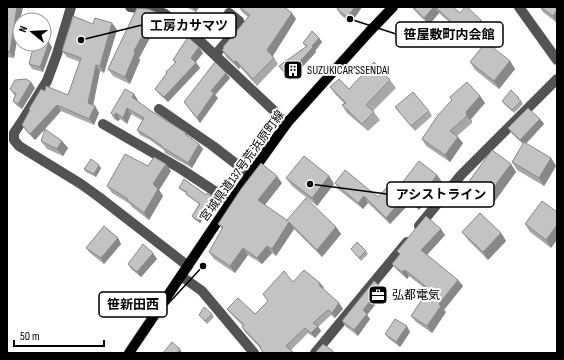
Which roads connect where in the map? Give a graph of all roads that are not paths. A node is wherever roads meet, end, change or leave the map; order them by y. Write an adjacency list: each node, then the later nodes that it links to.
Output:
1 (71, 7): 14 (street)
2 (130, 7): 6 (street)
3 (393, 7): 10 (main road, 宮城県道137号荒浜原町線)
4 (519, 7): 7 (street)
5 (229, 13): 6 (street)
6 (215, 55): 10 (street)
7 (557, 60)
8 (557, 79): 18 (street)
9 (159, 109): 12 (street)
10 (287, 123): 14 (main road, 宮城県道137号荒浜原町線)
11 (103, 124): 13 (street)
12 (244, 170)
13 (225, 198)
14 (188, 266): 15 (main road, 宮城県道137号荒浜原町線)
15 (181, 276): 16 (main road, 宮城県道137号荒浜原町線); 17 (street)
16 (129, 353)
17 (254, 353)
18 (315, 353)

